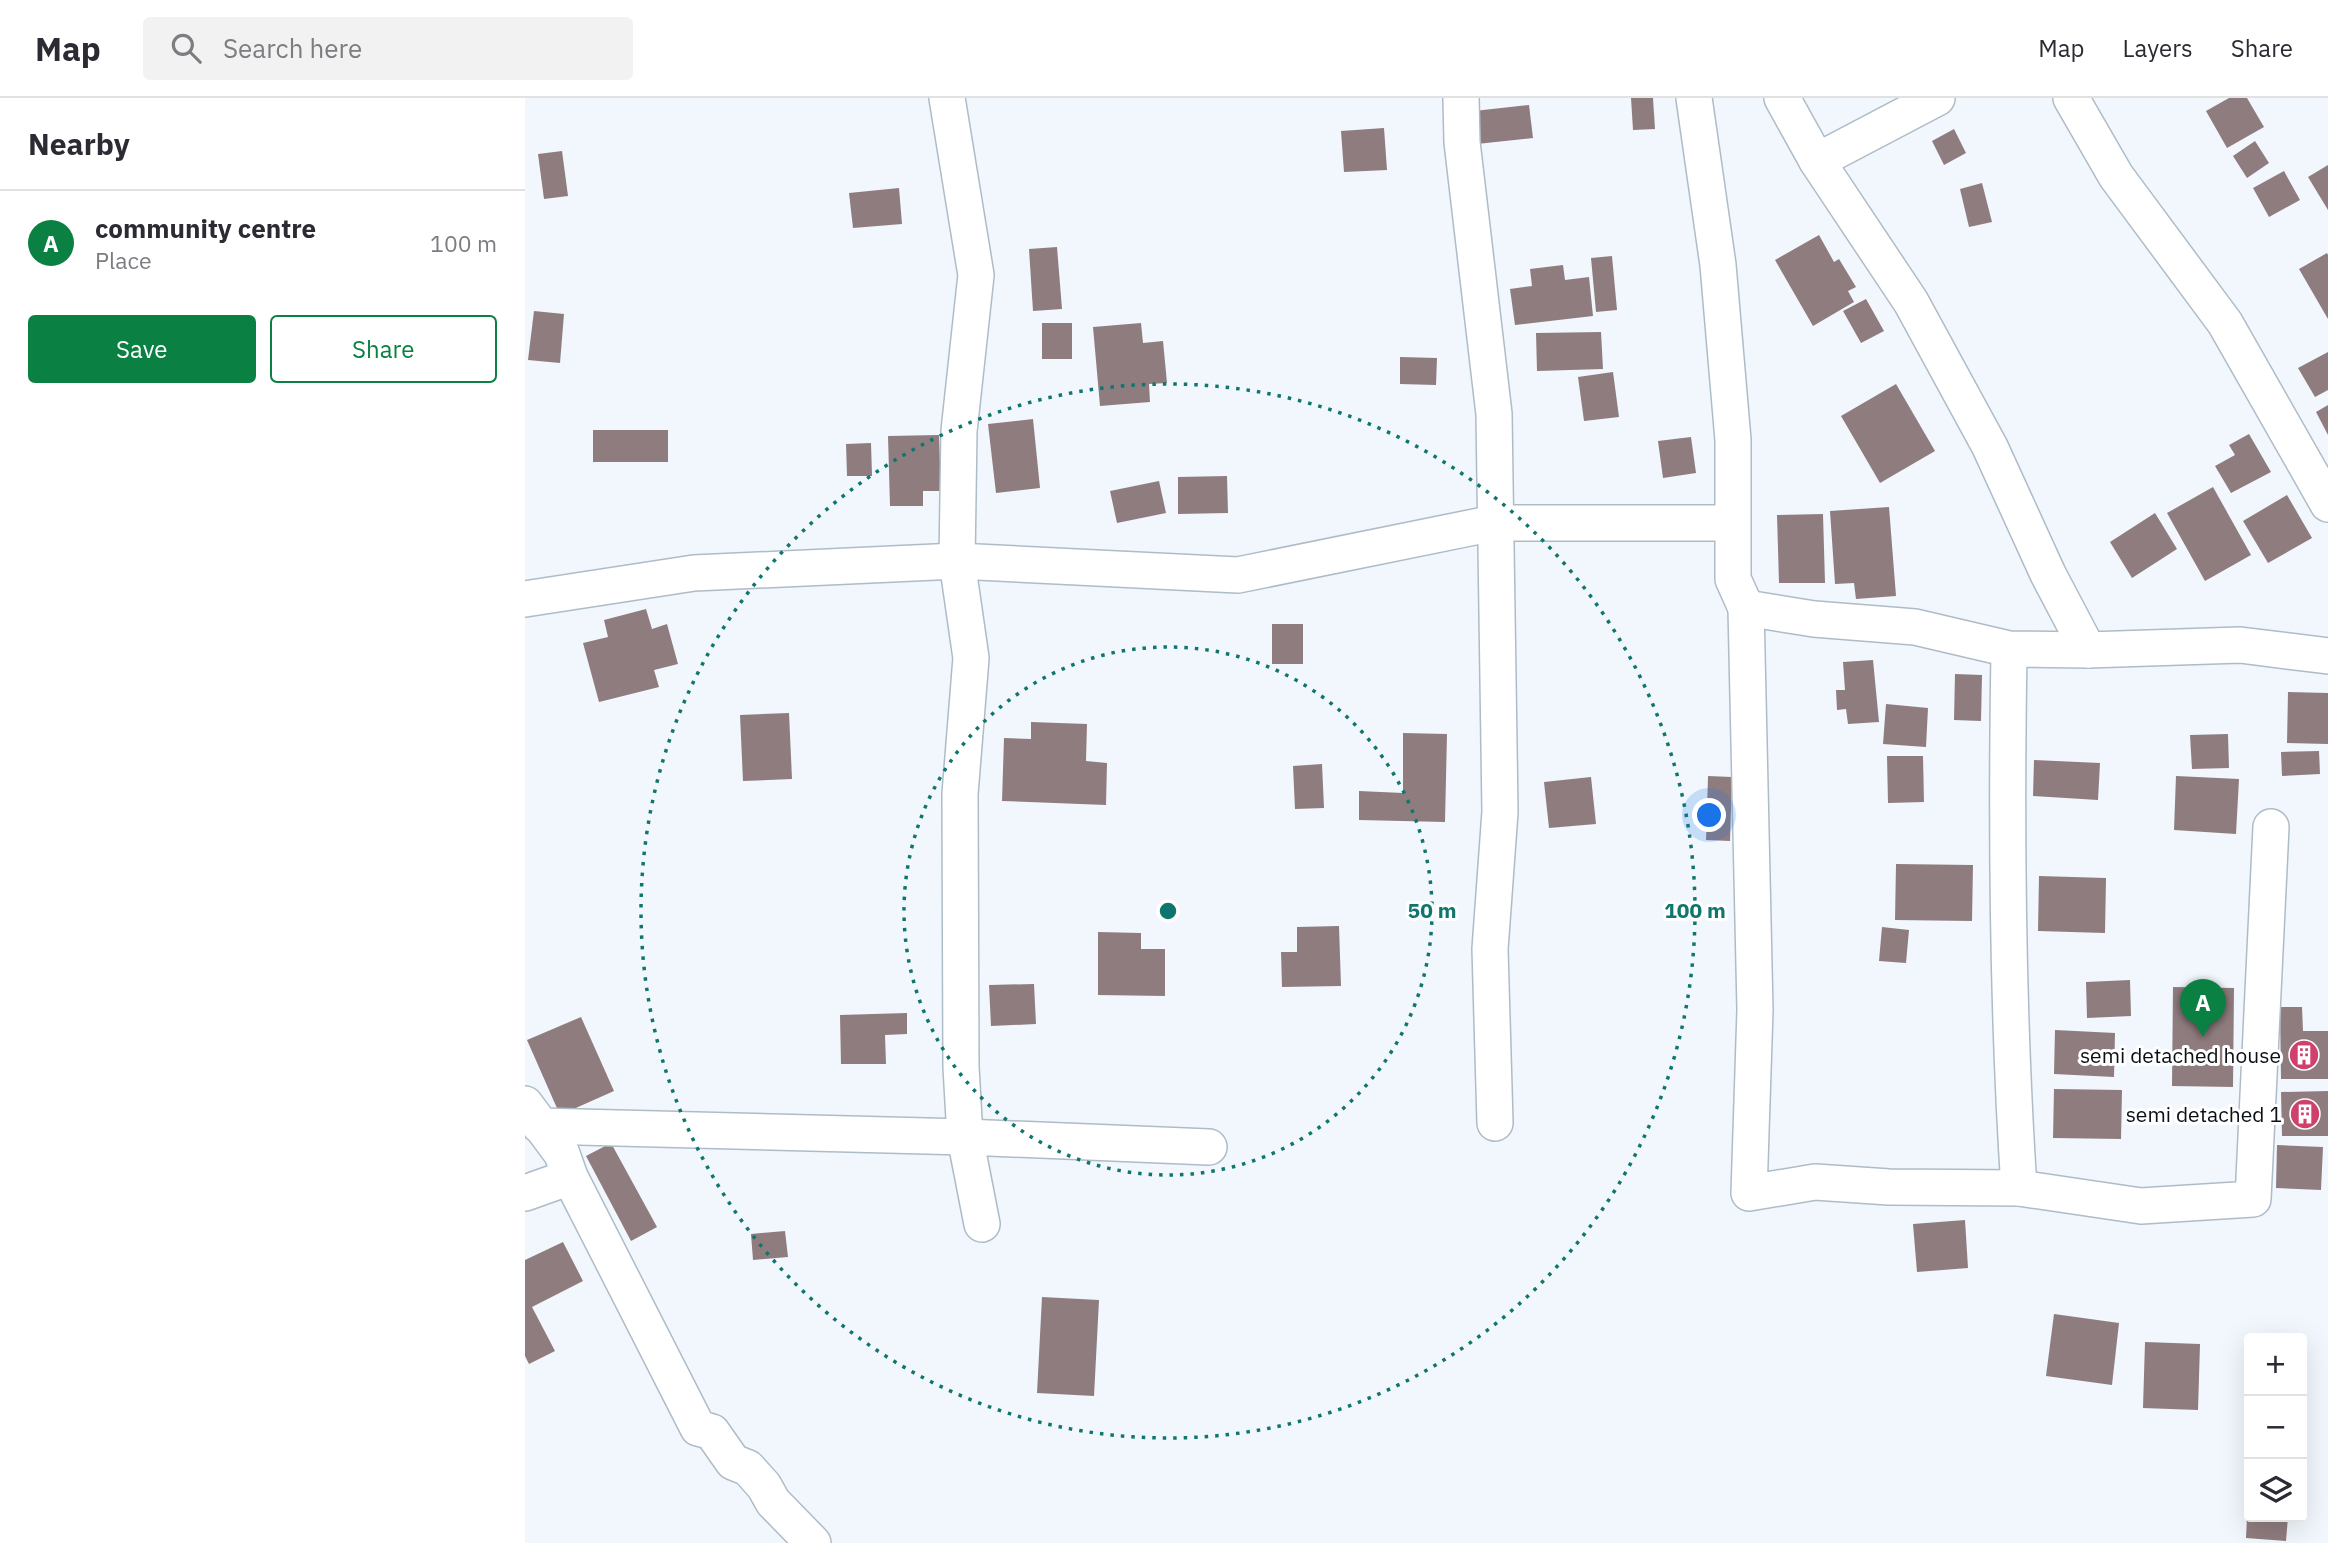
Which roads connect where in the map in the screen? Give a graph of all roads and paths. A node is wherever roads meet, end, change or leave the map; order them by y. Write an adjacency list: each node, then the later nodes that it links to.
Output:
1 (947, 98): 11 (street)
2 (1461, 98): 9 (street)
3 (1694, 98): 10 (street)
4 (1782, 98): 7 (street)
5 (1937, 98): 7 (street)
6 (2071, 98): 8 (street)
7 (1817, 161): 15 (street)
8 (2328, 504)
9 (1494, 523): 10 (street); 11 (street); 19 (street)
10 (1731, 523): 13 (street)
11 (957, 561): 12 (street); 20 (street)
12 (525, 599)
13 (1747, 608): 14 (street); 23 (street)
14 (2010, 649): 15 (street); 23 (street)
15 (2088, 650): 16 (street)
16 (2328, 656)
17 (2271, 827): 23 (street)
18 (533, 1115): 20 (street); 22 (street)
19 (1495, 1122)
20 (965, 1137): 21 (street); 25 (street)
21 (1209, 1147)
22 (569, 1177): 24 (street); 26 (street)
23 (2019, 1188)
24 (525, 1193)
25 (982, 1224)
26 (813, 1543)

